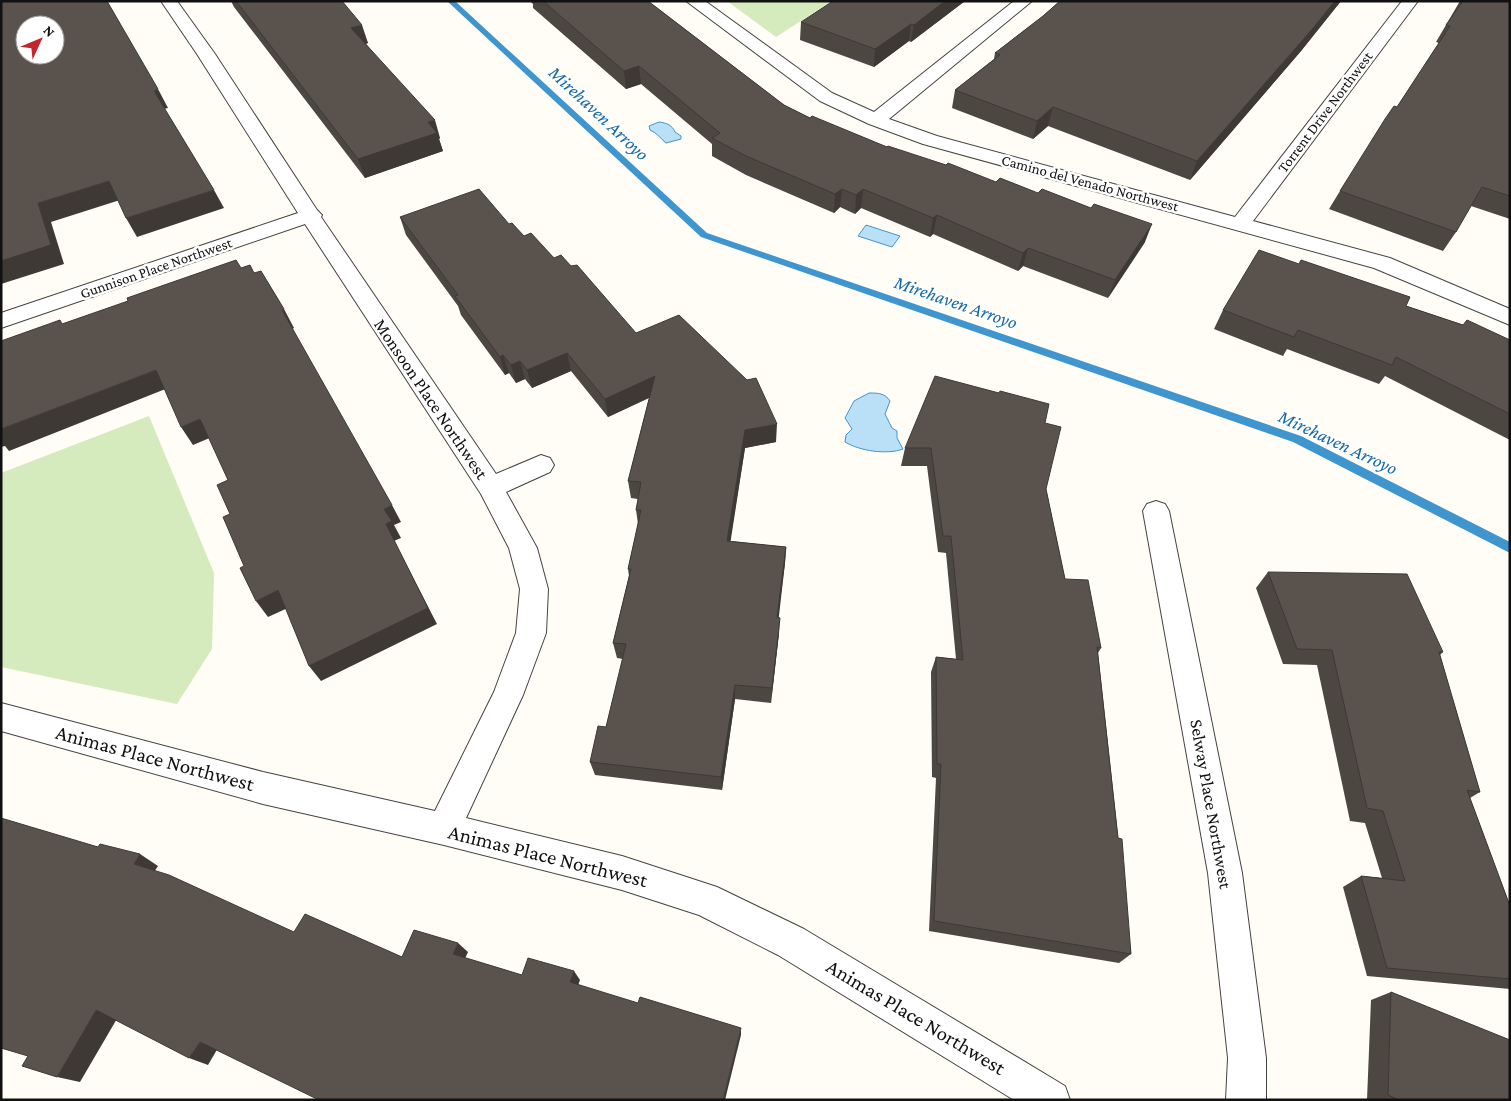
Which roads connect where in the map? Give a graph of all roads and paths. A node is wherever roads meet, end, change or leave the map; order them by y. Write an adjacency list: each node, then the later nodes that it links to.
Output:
1 (169, 1): 6 (street, Monsoon Place Northwest)
2 (694, 1): 5 (street, Camino del Venado Northwest)
3 (1024, 1): 5 (street)
4 (1410, 1): 7 (street, Torrent Drive Northwest)
5 (876, 120): 7 (street, Camino del Venado Northwest)
6 (312, 215): 9 (street, Gunnison Place Northwest); 11 (street, Monsoon Place Northwest)
7 (1241, 223): 8 (street, Camino del Venado Northwest)
8 (1510, 318)
9 (1, 321)
10 (541, 465): 11 (street)
11 (491, 488): 14 (street, Monsoon Place Northwest)
12 (1156, 511): 16 (street, Selway Place Northwest)
13 (1, 716): 14 (street, Animas Place Northwest)
14 (444, 829): 15 (street, Animas Place Northwest)
15 (1052, 1100)
16 (1246, 1100)

